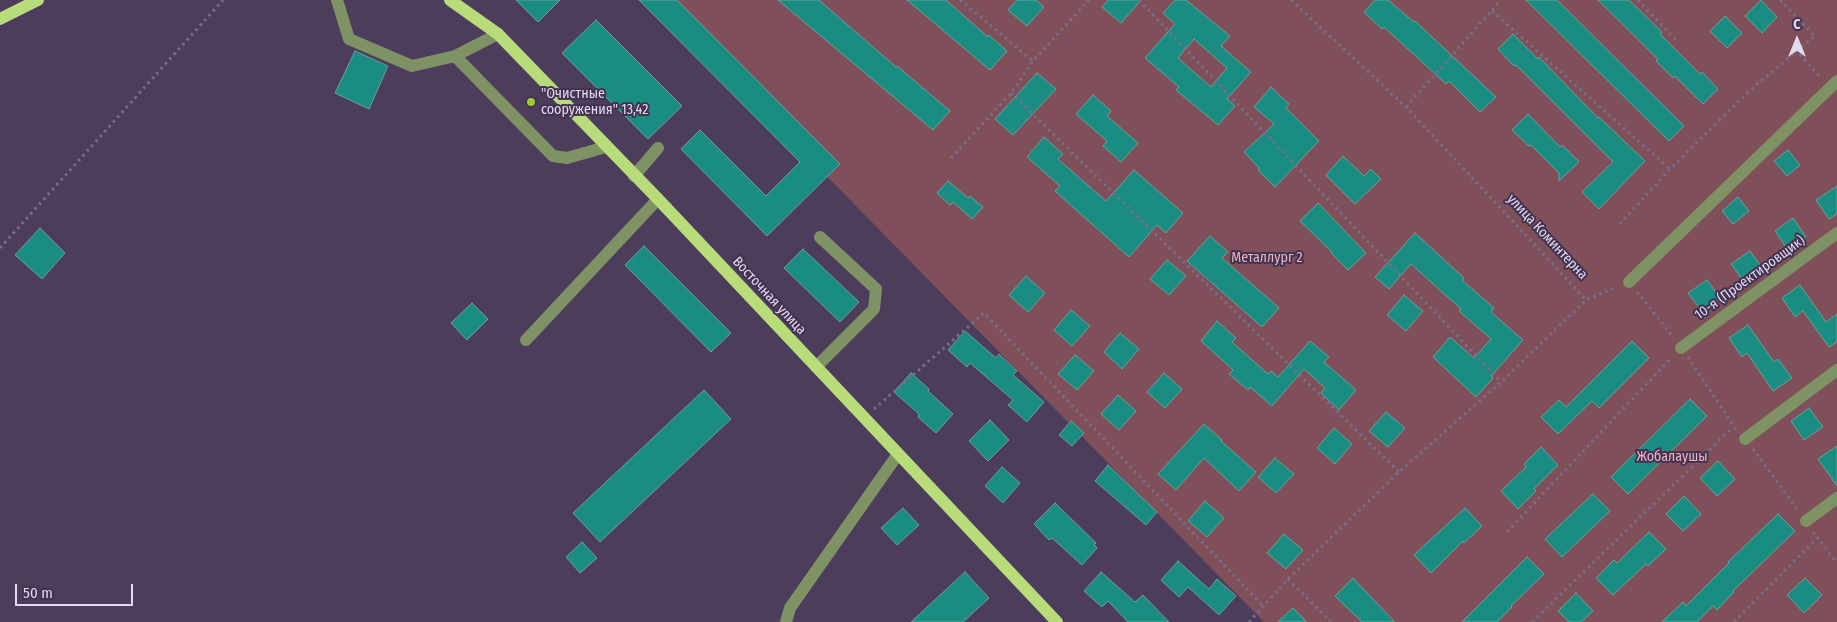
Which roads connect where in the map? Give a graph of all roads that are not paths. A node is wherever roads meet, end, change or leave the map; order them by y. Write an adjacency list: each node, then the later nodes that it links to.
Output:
1 (38, 0): 4 (main road)
2 (337, 0): 6 (street)
3 (450, 0): 5 (main road, Восточная улица)
4 (0, 18)
5 (498, 34): 6 (street); 8 (main road, Восточная улица)
6 (455, 56): 8 (street)
7 (1833, 84): 14 (street)
8 (606, 147): 10 (main road, Восточная улица)
9 (658, 148): 10 (street)
10 (634, 176): 11 (main road, Восточная улица)
11 (658, 199): 15 (street); 17 (main road, Восточная улица)
12 (1837, 233): 16 (street, 10-я (Проектировщик))
13 (820, 237): 17 (street)
14 (1629, 282)
15 (526, 340)
16 (1681, 348)
17 (816, 367): 20 (main road, Восточная улица)
18 (1837, 370): 19 (street)
19 (1745, 439)
20 (898, 454): 23 (street); 24 (main road, Восточная улица)
21 (1837, 498): 22 (street)
22 (1806, 521)
23 (786, 622)
24 (1057, 622)

